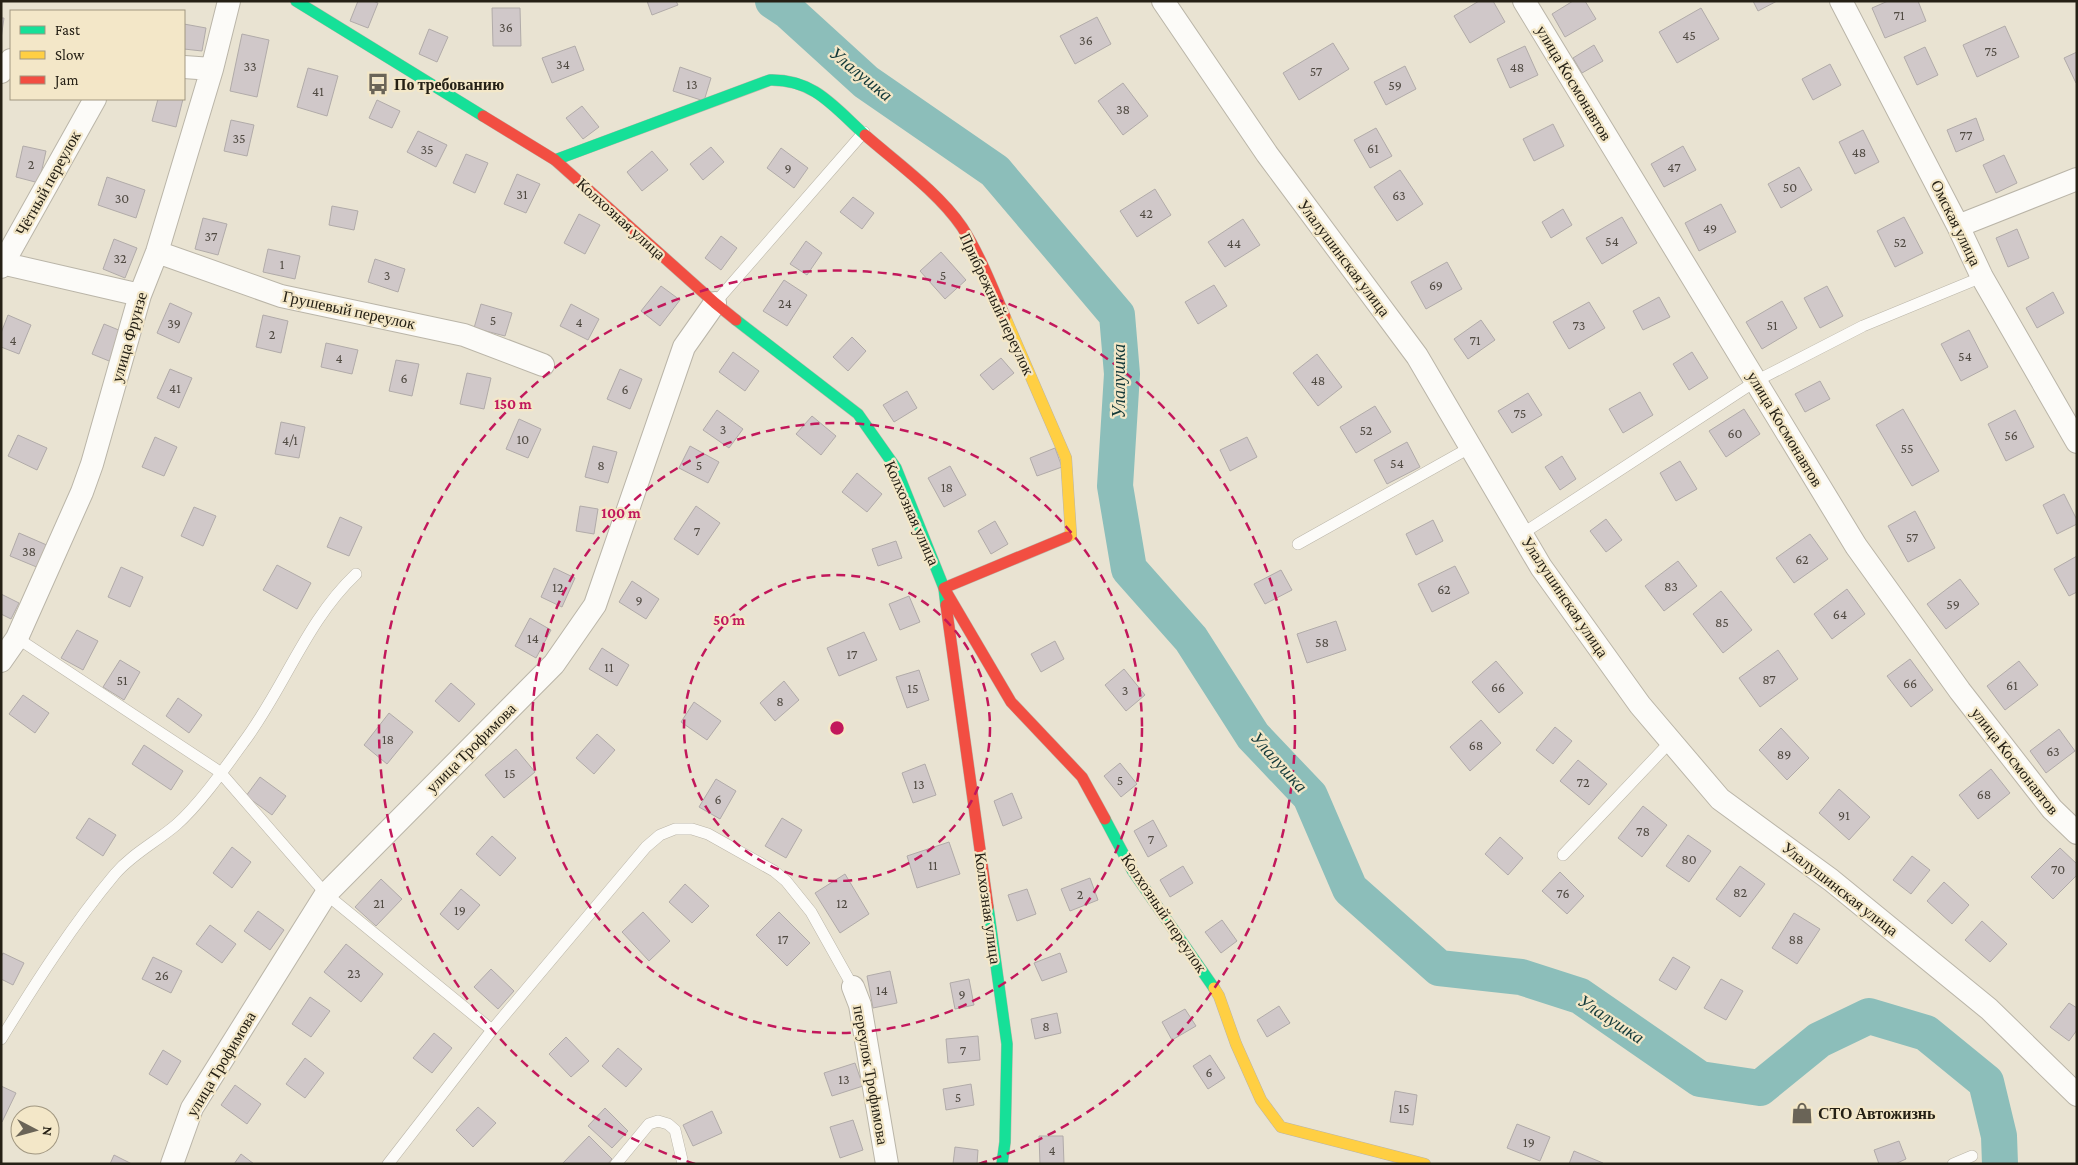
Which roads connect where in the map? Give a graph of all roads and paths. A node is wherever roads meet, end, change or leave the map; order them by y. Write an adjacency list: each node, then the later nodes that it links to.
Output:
1 (229, 1): 8 (street, улица Фрунзе)
2 (296, 1): 12 (street, Колхозная улица)
3 (1163, 1): 23 (street, Улалушинская улица)
4 (1524, 1): 21 (street, улица Космонавтов)
5 (1841, 1): 14 (street, Омская улица)
6 (10, 61): 9 (street)
7 (185, 68): 8 (street)
8 (212, 69): 15 (street, улица Фрунзе)
9 (1, 72)
10 (94, 100): 16 (street, Чётный переулок)
11 (864, 132): 12 (street, Прибрежный переулок); 19 (lane); 27 (street, Прибрежный переулок)
12 (555, 160): 19 (street, Колхозная улица)
13 (2077, 179): 14 (street)
14 (1958, 226): 17 (street, Омская улица)
15 (157, 252): 18 (street, улица Фрунзе); 20 (street, Грушевый переулок)
16 (2, 265): 18 (street)
17 (1982, 277): 21 (lane); 22 (street, Омская улица)
18 (140, 295): 28 (street, улица Фрунзе)
19 (715, 303): 27 (street, Колхозная улица); 34 (street, улица Трофимова)
20 (543, 365)
21 (1756, 381): 24 (lane); 32 (street, улица Космонавтов)
22 (2077, 442)
23 (1471, 447): 24 (street, Улалушинская улица); 25 (lane)
24 (1522, 534): 30 (street, Улалушинская улица)
25 (1298, 544)
26 (356, 574): 31 (lane)
27 (944, 588): 45 (street, Колхозная улица); 46 (street, Колхозный переулок)
28 (17, 638): 29 (street, улица Фрунзе); 31 (lane)
29 (1, 661)
30 (1671, 741): 33 (lane); 38 (street, Улалушинская улица)
31 (220, 772): 34 (lane); 37 (lane)
32 (2077, 834)
33 (1563, 855)
34 (326, 894): 36 (lane); 40 (street, улица Трофимова)
35 (853, 987): 36 (lane); 44 (street, переулок Трофимова)
36 (492, 1030): 41 (lane)
37 (1, 1039)
38 (2077, 1095)
39 (1972, 1156): 47 (lane)
40 (172, 1164)
41 (388, 1164)
42 (616, 1164): 43 (lane)
43 (683, 1164)
44 (887, 1164)
45 (1002, 1164)
46 (1425, 1164)
47 (1953, 1164)

